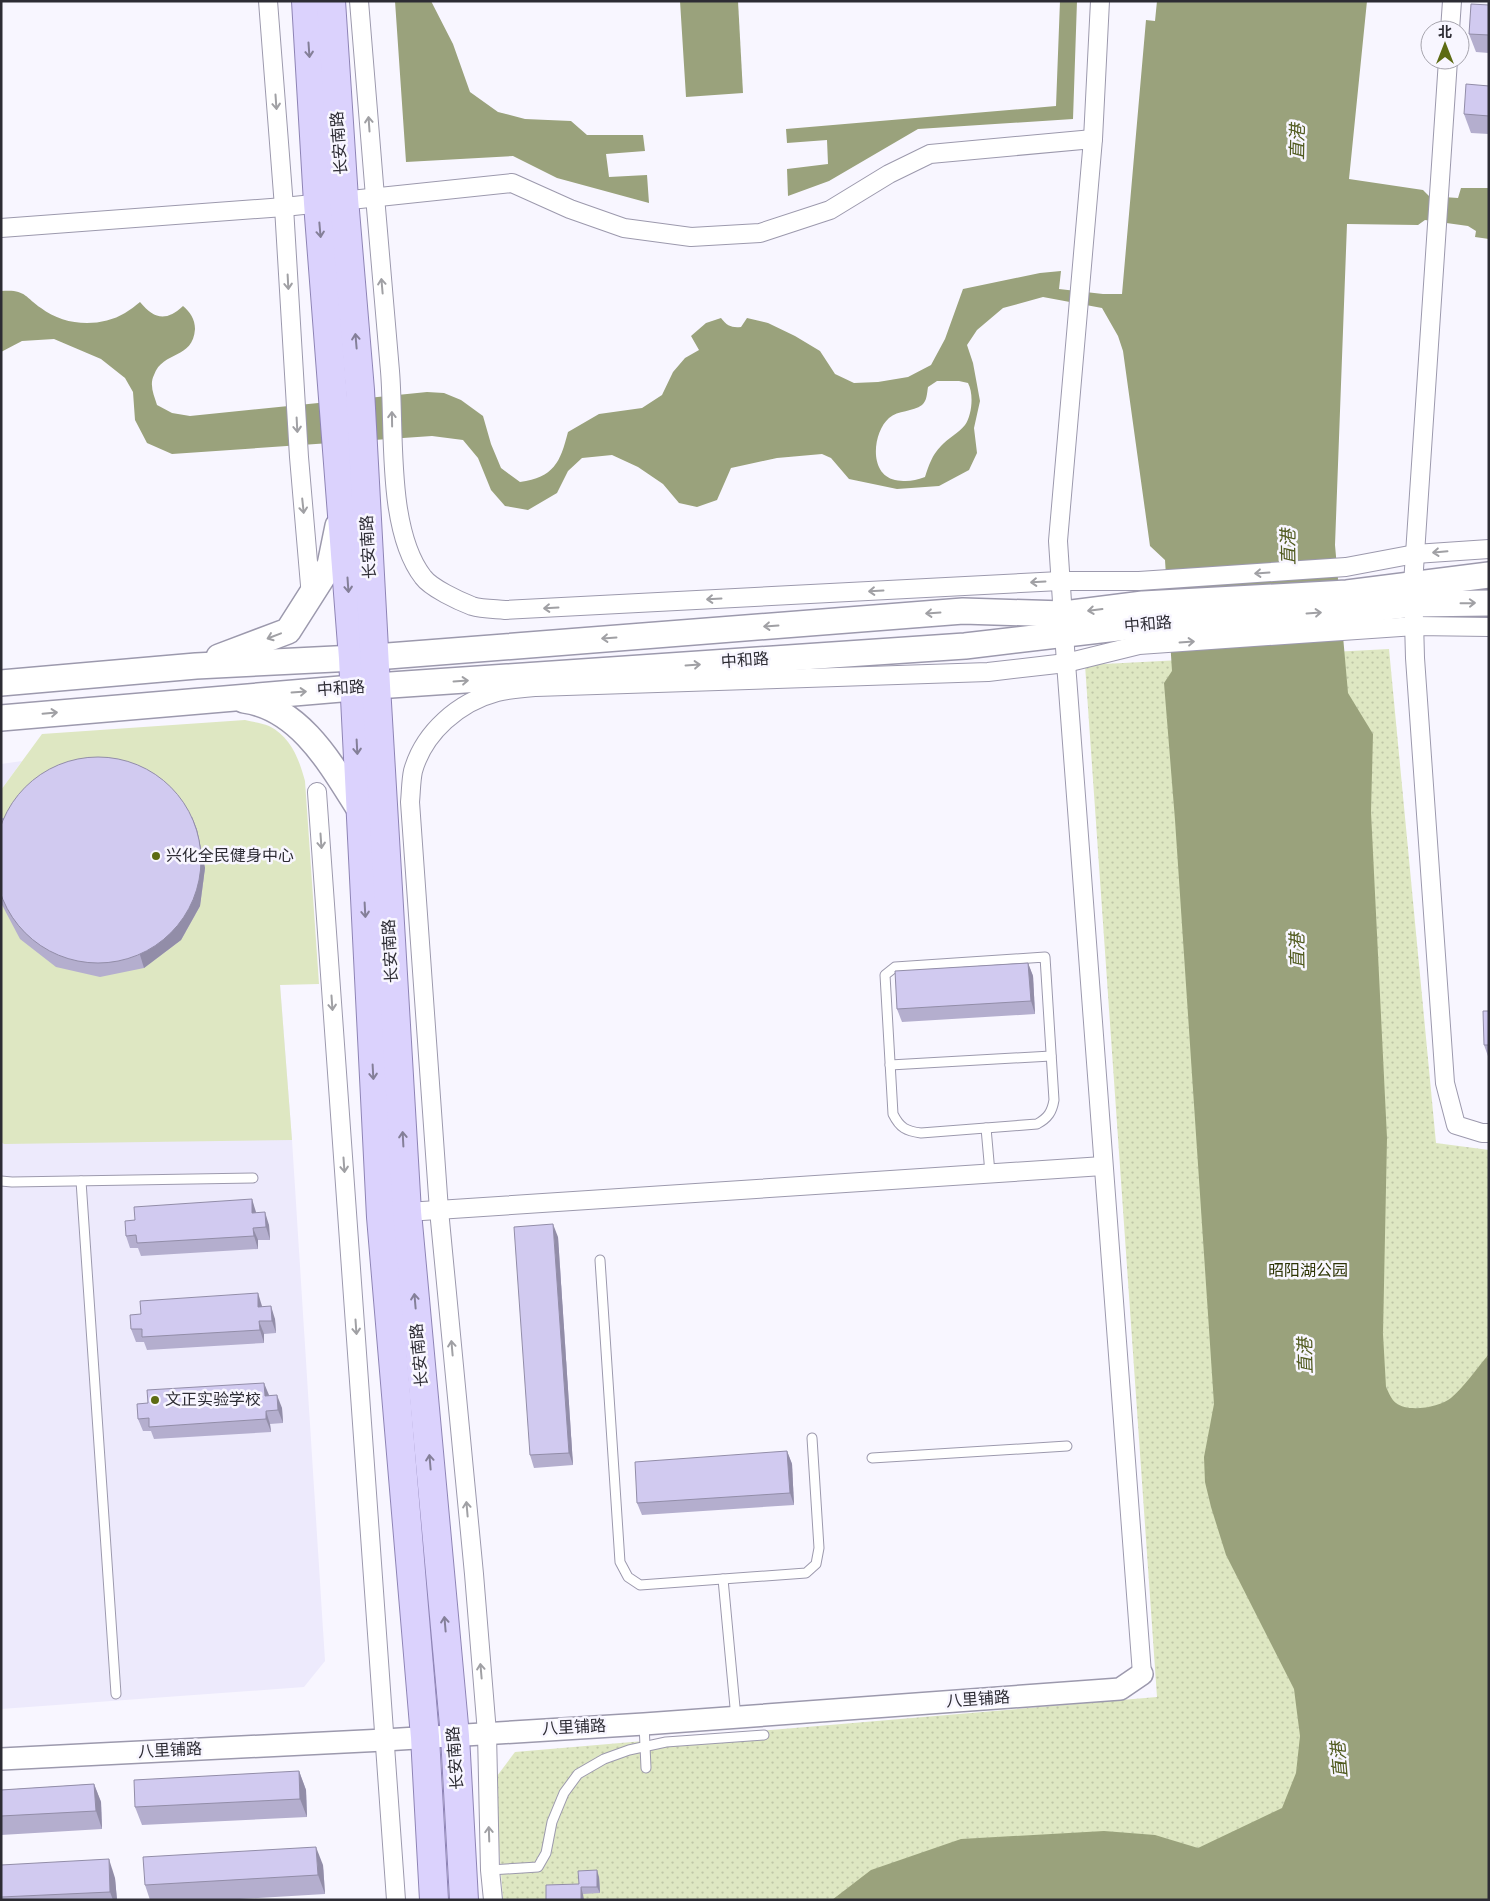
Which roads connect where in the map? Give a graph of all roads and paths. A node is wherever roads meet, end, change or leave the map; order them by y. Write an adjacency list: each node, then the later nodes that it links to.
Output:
1 (268, 1): 12 (street, one-way to 12)
2 (306, 1): 11 (main road, 长安南路, one-way to 11)
3 (331, 1): 11 (main road, 长安南路)
4 (359, 1): 10 (street, one-way to 4)
5 (1100, 1): 9 (street)
6 (1452, 1): 7 (street)
7 (1451, 20)
8 (1447, 70): 17 (street)
9 (1093, 139): 10 (street); 19 (street)
10 (375, 198): 11 (street); 19 (street, one-way to 10)
11 (331, 201): 12 (street); 14 (main road, 长安南路, one-way to 14); 14 (main road, 长安南路, one-way to 11)
12 (284, 206): 13 (street); 20 (street, one-way to 20)
13 (1, 228)
14 (350, 448): 15 (main road, 长安南路); 26 (main road, 长安南路)
15 (343, 506): 20 (main road); 26 (main road, 长安南路, one-way to 26)
16 (1489, 549): 17 (street, one-way to 17)
17 (1415, 554): 22 (street); 23 (street, one-way to 23)
18 (1489, 575): 22 (main road, 中和路)
19 (1060, 581): 23 (street); 24 (street)
20 (311, 597): 28 (main road, one-way to 28)
21 (1489, 603): 22 (main road, 中和路, one-way to 21)
22 (1414, 605): 23 (main road, 中和路); 25 (street); 38 (street)
23 (1141, 614): 24 (main road, 中和路); 27 (street)
24 (1064, 623): 26 (main road, 中和路, one-way to 26); 27 (street); 30 (main road, 中和路, one-way to 24)
25 (1489, 628)
26 (364, 657): 28 (main road, 中和路); 30 (main road, 长安南路)
27 (1066, 663): 39 (street); 44 (street)
28 (196, 666): 29 (main road, 中和路)
29 (1, 682)
30 (365, 687): 31 (main road, 中和路, one-way to 30); 34 (main road, 长安南路, one-way to 34); 45 (main road, 长安南路, one-way to 30)
31 (227, 698): 32 (main road, 中和路, one-way to 31); 34 (main road)
32 (1, 718)
33 (317, 792): 59 (street, one-way to 59)
34 (360, 810): 58 (main road, 长安南路, one-way to 58)
35 (1051, 1056): 36 (lane); 36 (lane); 37 (lane)
36 (890, 1065): 37 (lane)
37 (986, 1128): 40 (lane)
38 (1489, 1133)
39 (1103, 1166): 40 (street); 51 (street)
40 (990, 1173): 44 (street)
41 (253, 1178): 43 (lane)
42 (1, 1181): 43 (lane)
43 (81, 1181): 52 (lane)
44 (439, 1210): 45 (street); 55 (street, one-way to 44)
45 (407, 1212): 57 (main road, 长安南路, one-way to 45)
46 (600, 1260): 50 (lane)
47 (812, 1438): 50 (lane)
48 (1067, 1446): 49 (lane)
49 (872, 1458)
50 (724, 1579): 53 (lane)
51 (1142, 1674): 53 (street, 八里铺路)
52 (116, 1694)
53 (736, 1718): 54 (street, 八里铺路)
54 (644, 1724): 55 (street, 八里铺路); 60 (lane)
55 (486, 1733): 57 (street, 八里铺路); 63 (street, one-way to 55)
56 (764, 1735): 60 (lane)
57 (455, 1736): 58 (street, 八里铺路); 66 (main road, 长安南路)
58 (424, 1737): 59 (street, 八里铺路); 65 (main road, 长安南路)
59 (384, 1740): 61 (street, 八里铺路); 64 (street)
60 (645, 1747): 62 (lane); 63 (lane)
61 (1, 1759)
62 (646, 1768)
63 (490, 1870): 67 (street)
64 (396, 1900)
65 (434, 1900)
66 (464, 1900)
67 (493, 1900)

